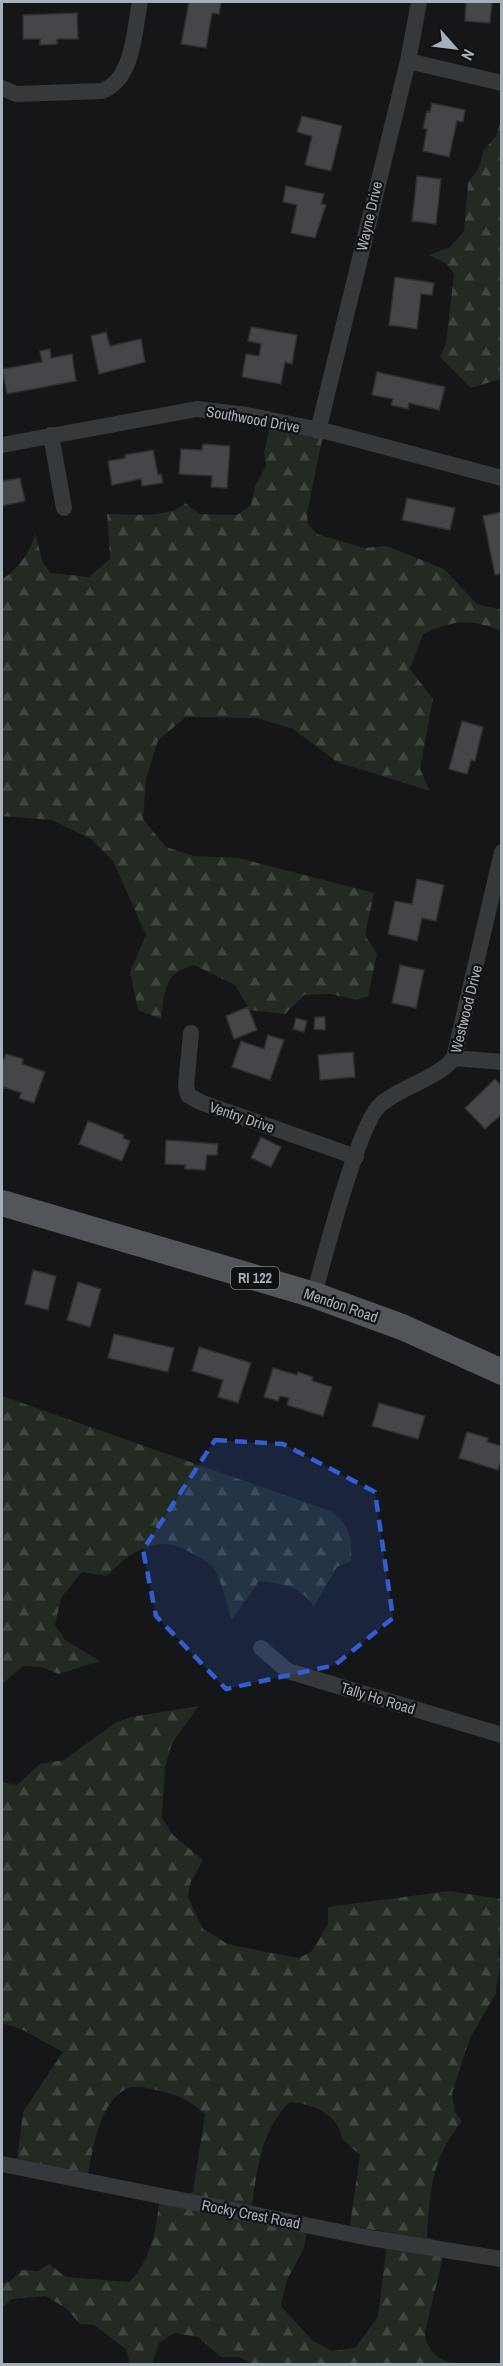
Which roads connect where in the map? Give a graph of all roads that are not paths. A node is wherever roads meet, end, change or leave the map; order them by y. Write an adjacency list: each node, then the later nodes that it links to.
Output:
1 (140, 2): 5 (street)
2 (420, 2): 3 (street, Wayne Drive)
3 (408, 61): 4 (street); 6 (street, Wayne Drive)
4 (501, 83)
5 (2, 88)
6 (318, 431): 7 (street, Southwood Drive); 9 (street, Southwood Drive)
7 (51, 435): 8 (street, Southwood Drive); 10 (street)
8 (2, 445)
9 (501, 478)
10 (64, 508)
11 (501, 852): 13 (street, Westwood Drive)
12 (191, 1033): 15 (street, Ventry Drive)
13 (454, 1058): 14 (street); 15 (street, Westwood Drive)
14 (501, 1062)
15 (356, 1157): 17 (street, Westwood Drive)
16 (2, 1203): 17 (main road, Mendon Road / RI 122)
17 (314, 1295): 18 (main road, Mendon Road / RI 122)
18 (501, 1372)
19 (261, 1648): 20 (street, Tally Ho Road)
20 (501, 1735)
21 (2, 2164): 22 (street, Rocky Crest Road)
22 (501, 2259)

